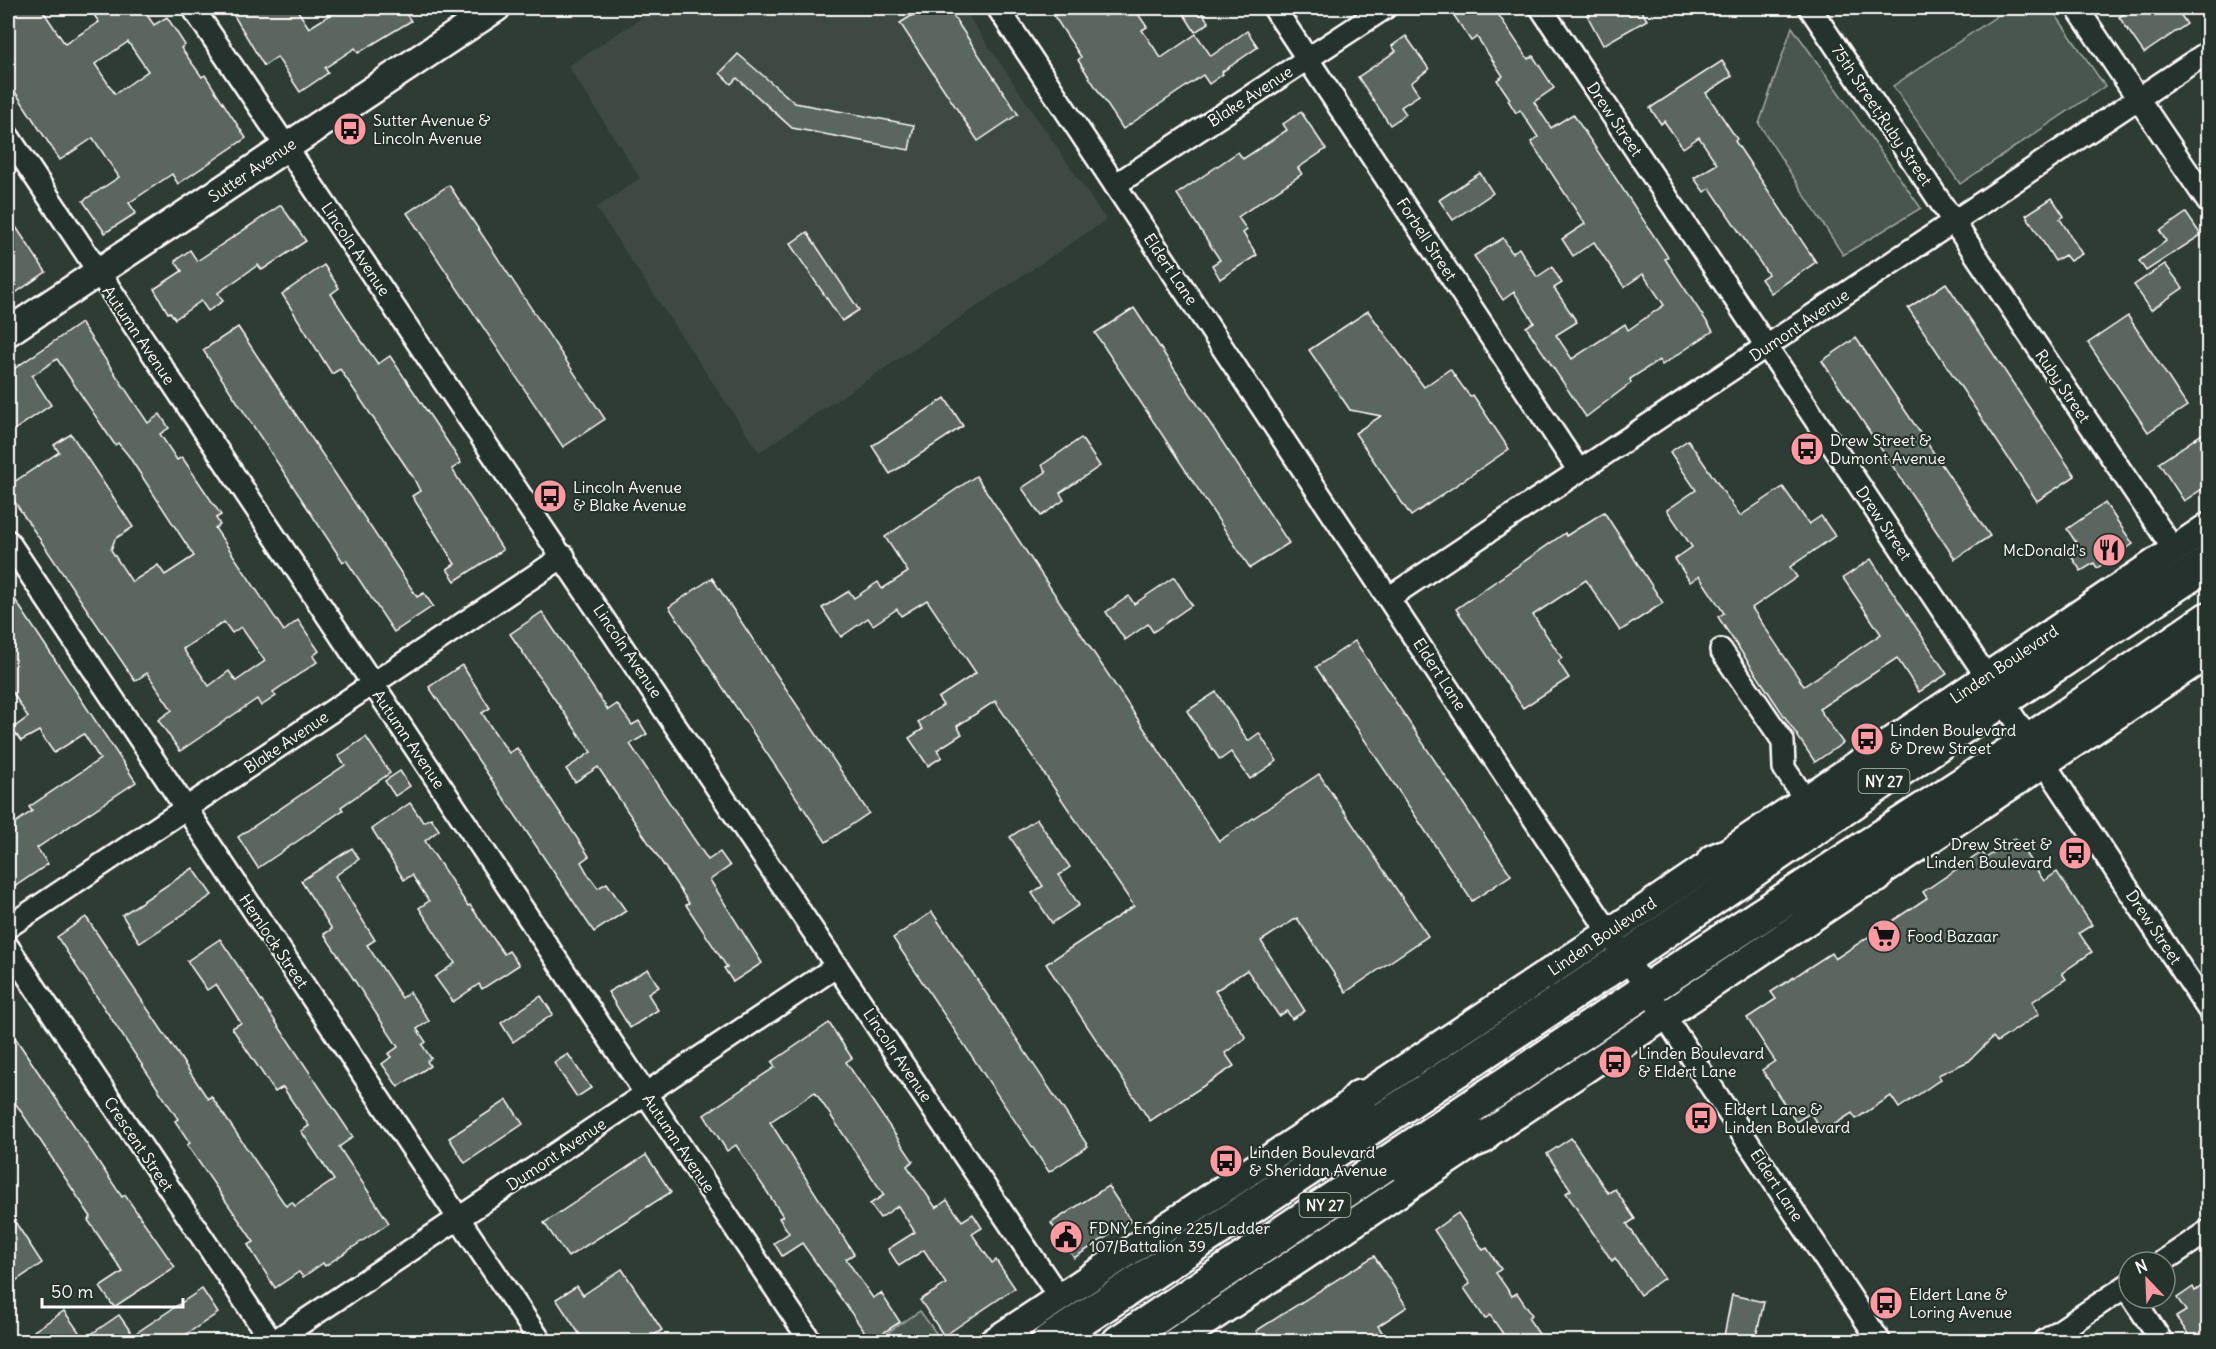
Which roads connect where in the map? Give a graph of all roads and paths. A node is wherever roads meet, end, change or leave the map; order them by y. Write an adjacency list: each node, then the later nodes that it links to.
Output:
1 (193, 8): 14 (street, Lincoln Avenue)
2 (496, 8): 9 (street, Sutter Avenue)
3 (998, 8): 15 (street, Eldert Lane)
4 (1274, 8): 11 (street, Forbell Street)
5 (1385, 8): 11 (street, Blake Avenue)
6 (1541, 8): 20 (street, Drew Street)
7 (1810, 8): 17 (street, 75th Street;Ruby Street)
8 (2077, 8): 12 (street)
9 (467, 15): 14 (street, Sutter Avenue)
10 (2208, 52): 12 (street, Dumont Avenue)
11 (1308, 58): 15 (street, Blake Avenue); 21 (street, Forbell Street)
12 (2138, 99): 16 (street); 17 (street, Dumont Avenue)
13 (8, 136): 18 (street, Autumn Avenue)
14 (286, 146): 18 (street, Sutter Avenue); 25 (street, Lincoln Avenue)
15 (1115, 185): 27 (street, Eldert Lane)
16 (2208, 202)
17 (1954, 222): 20 (street, Dumont Avenue); 24 (street, Ruby Street)
18 (97, 272): 19 (street, Sutter Avenue); 31 (street, Autumn Avenue)
19 (8, 332)
20 (1766, 347): 21 (street, Dumont Avenue); 32 (street, Drew Street)
21 (1580, 471): 27 (street, Dumont Avenue)
22 (2208, 527): 24 (street, Linden Boulevard)
23 (8, 541): 35 (street, Hemlock Street)
24 (2174, 550): 32 (street, Linden Boulevard)
25 (564, 556): 31 (street, Blake Avenue); 43 (street, Lincoln Avenue)
26 (2208, 563): 32 (highway, Linden Boulevard / NY 27)
27 (1390, 597): 41 (street, Eldert Lane)
28 (2208, 619): 33 (highway, NY 27)
29 (1721, 650): 34 (street)
30 (2208, 654): 33 (street)
31 (372, 684): 35 (street, Blake Avenue); 47 (street, Autumn Avenue)
32 (1994, 688): 33 (street, Drew Street); 34 (street, Linden Boulevard); 36 (highway, Linden Boulevard / NY 27)
33 (2037, 753): 38 (street); 39 (highway, NY 27); 45 (street, Drew Street)
34 (1805, 799): 37 (street, Linden Boulevard)
35 (186, 809): 40 (street, Blake Avenue); 52 (street, Hemlock Street)
36 (1839, 812): 37 (highway); 41 (highway, Linden Boulevard / NY 27)
37 (1714, 861): 41 (street, Linden Boulevard)
38 (1876, 876): 39 (highway); 46 (street)
39 (1749, 923): 44 (highway, NY 27)
40 (8, 927)
41 (1618, 944): 44 (street, Eldert Lane); 48 (street, Linden Boulevard); 51 (highway, Linden Boulevard / NY 27)
42 (8, 947): 58 (street, Crescent Street)
43 (837, 966): 47 (street, Dumont Avenue); 55 (street, Lincoln Avenue)
44 (1648, 989): 46 (street, Eldert Lane); 50 (highway, NY 27)
45 (2208, 1009)
46 (1666, 1016): 49 (street); 65 (street, Eldert Lane)
47 (646, 1094): 52 (street, Dumont Avenue); 60 (street, Autumn Avenue)
48 (1360, 1097): 51 (highway); 55 (street, Linden Boulevard)
49 (1482, 1137): 50 (highway); 64 (street)
50 (1350, 1188): 63 (highway, NY 27)
51 (1271, 1193): 62 (highway, Linden Boulevard / NY 27)
52 (459, 1218): 58 (street, Dumont Avenue); 59 (street, Hemlock Street)
53 (2208, 1231): 54 (street)
54 (2177, 1252)
55 (1059, 1297): 61 (street, Linden Boulevard)
56 (2117, 1297): 66 (street)
57 (2142, 1310): 67 (street)
58 (272, 1341)
59 (541, 1341)
60 (811, 1341)
61 (993, 1341)
62 (1048, 1341)
63 (1119, 1341)
64 (1175, 1341)
65 (1881, 1341)
66 (2043, 1341)
67 (2162, 1341)

